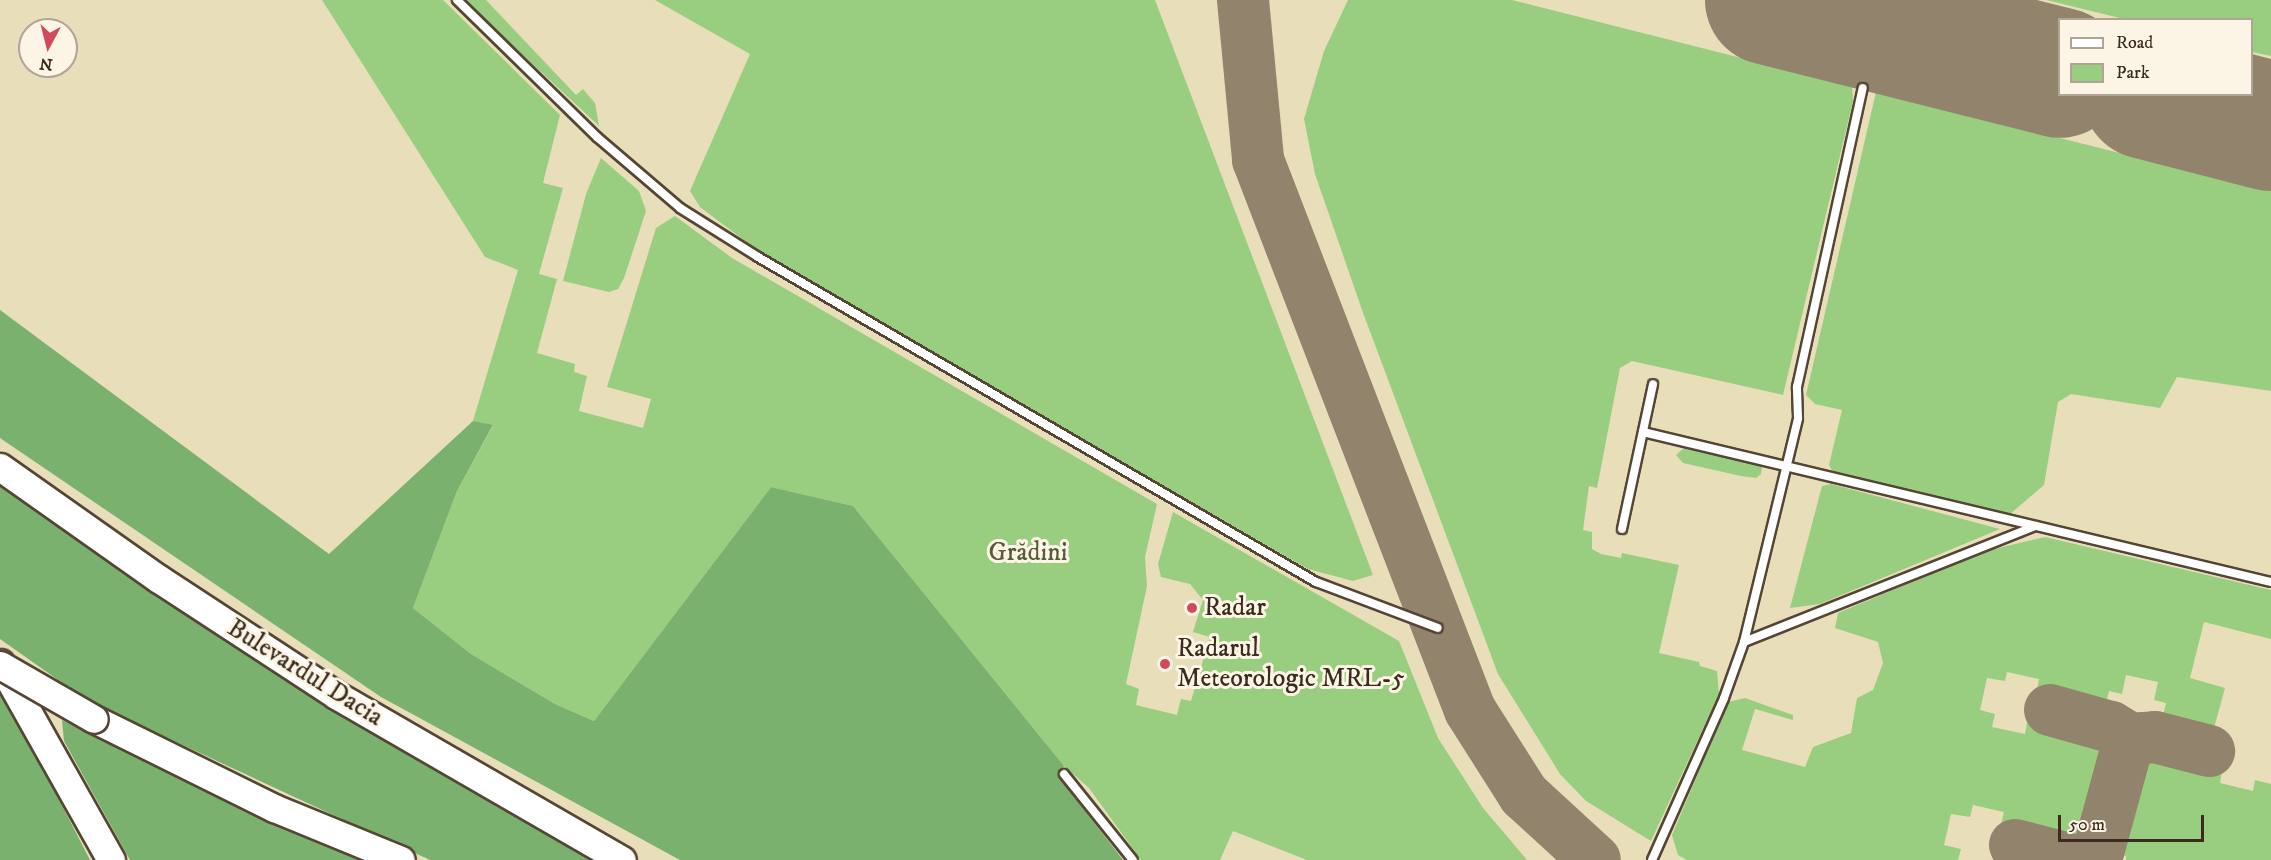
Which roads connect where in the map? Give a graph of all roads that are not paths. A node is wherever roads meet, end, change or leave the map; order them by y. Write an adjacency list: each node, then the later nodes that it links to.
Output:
1 (457, 0): 10 (lane)
2 (1863, 88): 5 (lane)
3 (1653, 384): 4 (lane)
4 (1643, 432): 5 (lane); 8 (lane)
5 (1787, 467): 7 (lane); 11 (lane)
6 (0, 468): 16 (main road, Bulevardul Dacia)
7 (2036, 526): 9 (lane); 11 (lane)
8 (1622, 529)
9 (2271, 582)
10 (1438, 628)
11 (1744, 642): 18 (lane)
12 (0, 664): 14 (main road); 15 (main road, bridge)
13 (1064, 774): 17 (lane)
14 (111, 860)
15 (401, 860)
16 (622, 860)
17 (1133, 860)
18 (1652, 860)

